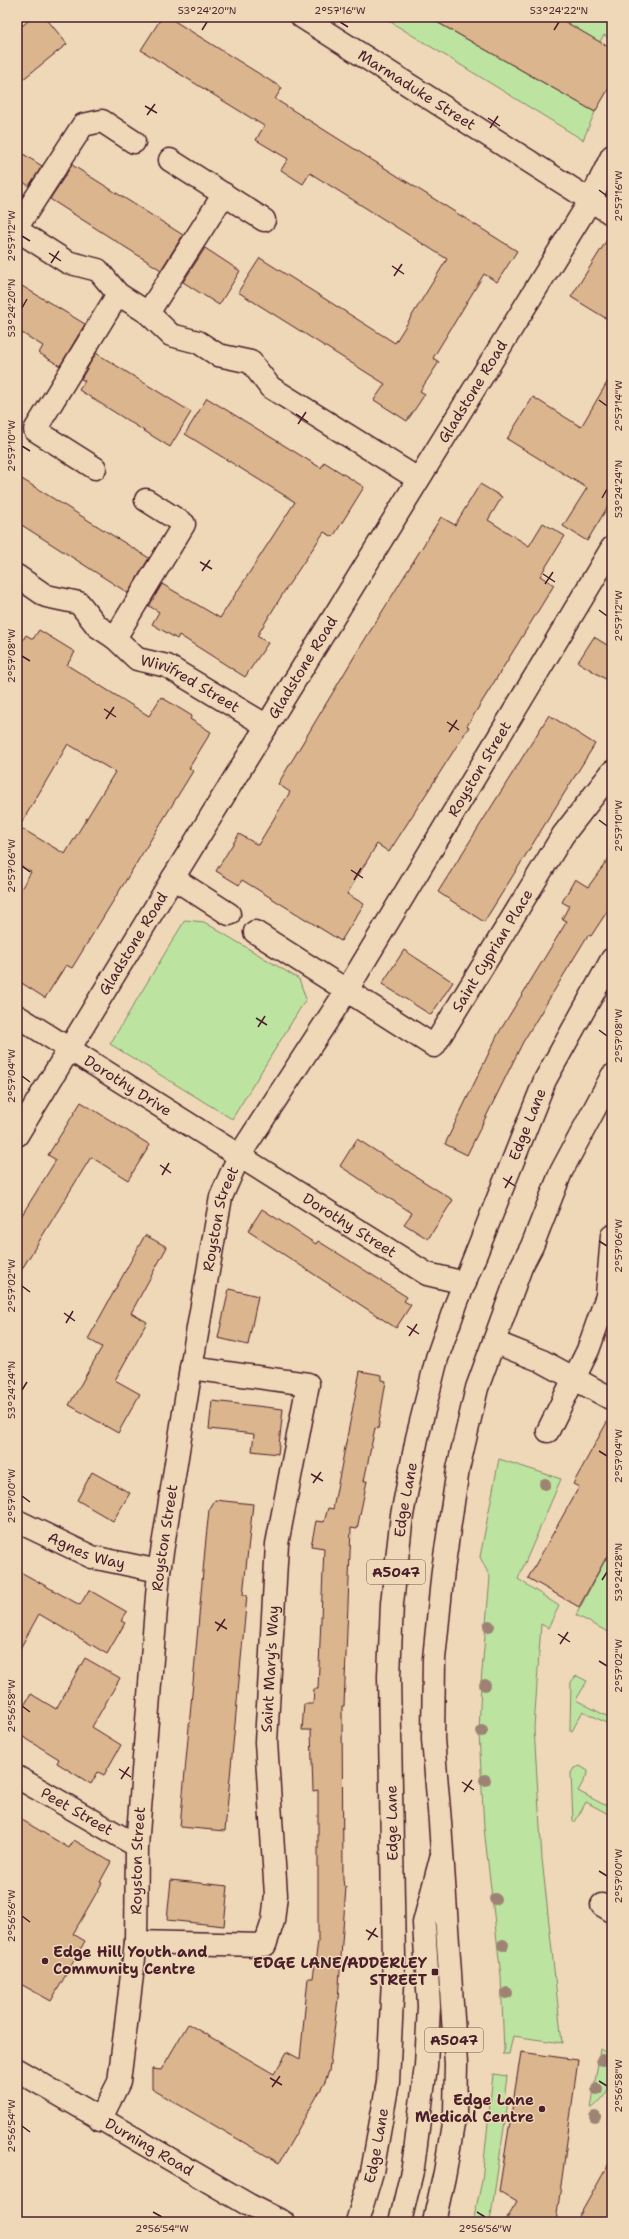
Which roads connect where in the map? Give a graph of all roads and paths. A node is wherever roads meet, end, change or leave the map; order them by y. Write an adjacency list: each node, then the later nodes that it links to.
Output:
1 (302, 17): 6 (main road, Marmaduke Street)
2 (134, 142): 9 (main road)
3 (612, 156): 6 (main road, Gladstone Road)
4 (170, 160): 5 (main road)
5 (224, 194): 8 (main road); 11 (main road)
6 (590, 201): 7 (main road, Marmaduke Street); 13 (main road, Gladstone Road)
7 (612, 214)
8 (264, 220)
9 (17, 228): 10 (main road)
10 (118, 294): 11 (main road); 12 (main road)
11 (148, 313): 13 (main road)
12 (95, 468)
13 (418, 479): 18 (main road, Gladstone Road)
14 (146, 500): 17 (main road)
15 (612, 548): 24 (main road, Royston Street)
16 (19, 581): 17 (main road, Winifred Street)
17 (115, 638): 18 (main road, Winifred Street)
18 (267, 726): 20 (main road, Gladstone Road)
19 (612, 772): 24 (main road, Saint Cyprian Place)
20 (173, 878): 21 (main road); 26 (main road, Gladstone Road)
21 (229, 914)
22 (255, 932): 24 (main road)
23 (612, 959): 31 (main road, Edge Lane / A5047)
24 (347, 990): 29 (main road, Royston Street)
25 (17, 1016): 26 (main road, Dorothy Drive)
26 (69, 1049): 28 (main road, Gladstone Road); 29 (main road, Dorothy Drive)
27 (608, 1090): 32 (main road, A5047)
28 (17, 1135)
29 (239, 1156): 31 (main road, Dorothy Street); 33 (main road, Royston Street)
30 (612, 1236): 34 (main road)
31 (464, 1283): 46 (main road, Edge Lane / A5047)
32 (494, 1342): 34 (main road); 41 (main road, A5047)
33 (191, 1368): 38 (main road, Royston Street); 42 (main road, Saint Mary's Way)
34 (573, 1378): 35 (main road); 36 (main road)
35 (612, 1399)
36 (548, 1431)
37 (17, 1520): 38 (main road, Agnes Way)
38 (159, 1571): 40 (main road, Royston Street)
39 (17, 1777): 40 (main road, Peet Street)
40 (137, 1846): 42 (main road, Royston Street)
41 (441, 1857): 47 (main road); 48 (main road, A5047)
42 (136, 1942): 44 (main road, Royston Street)
43 (17, 2070): 44 (main road, Durning Road)
44 (100, 2120): 45 (main road, Durning Road)
45 (283, 2222)
46 (357, 2222)
47 (400, 2222)
48 (434, 2222)

